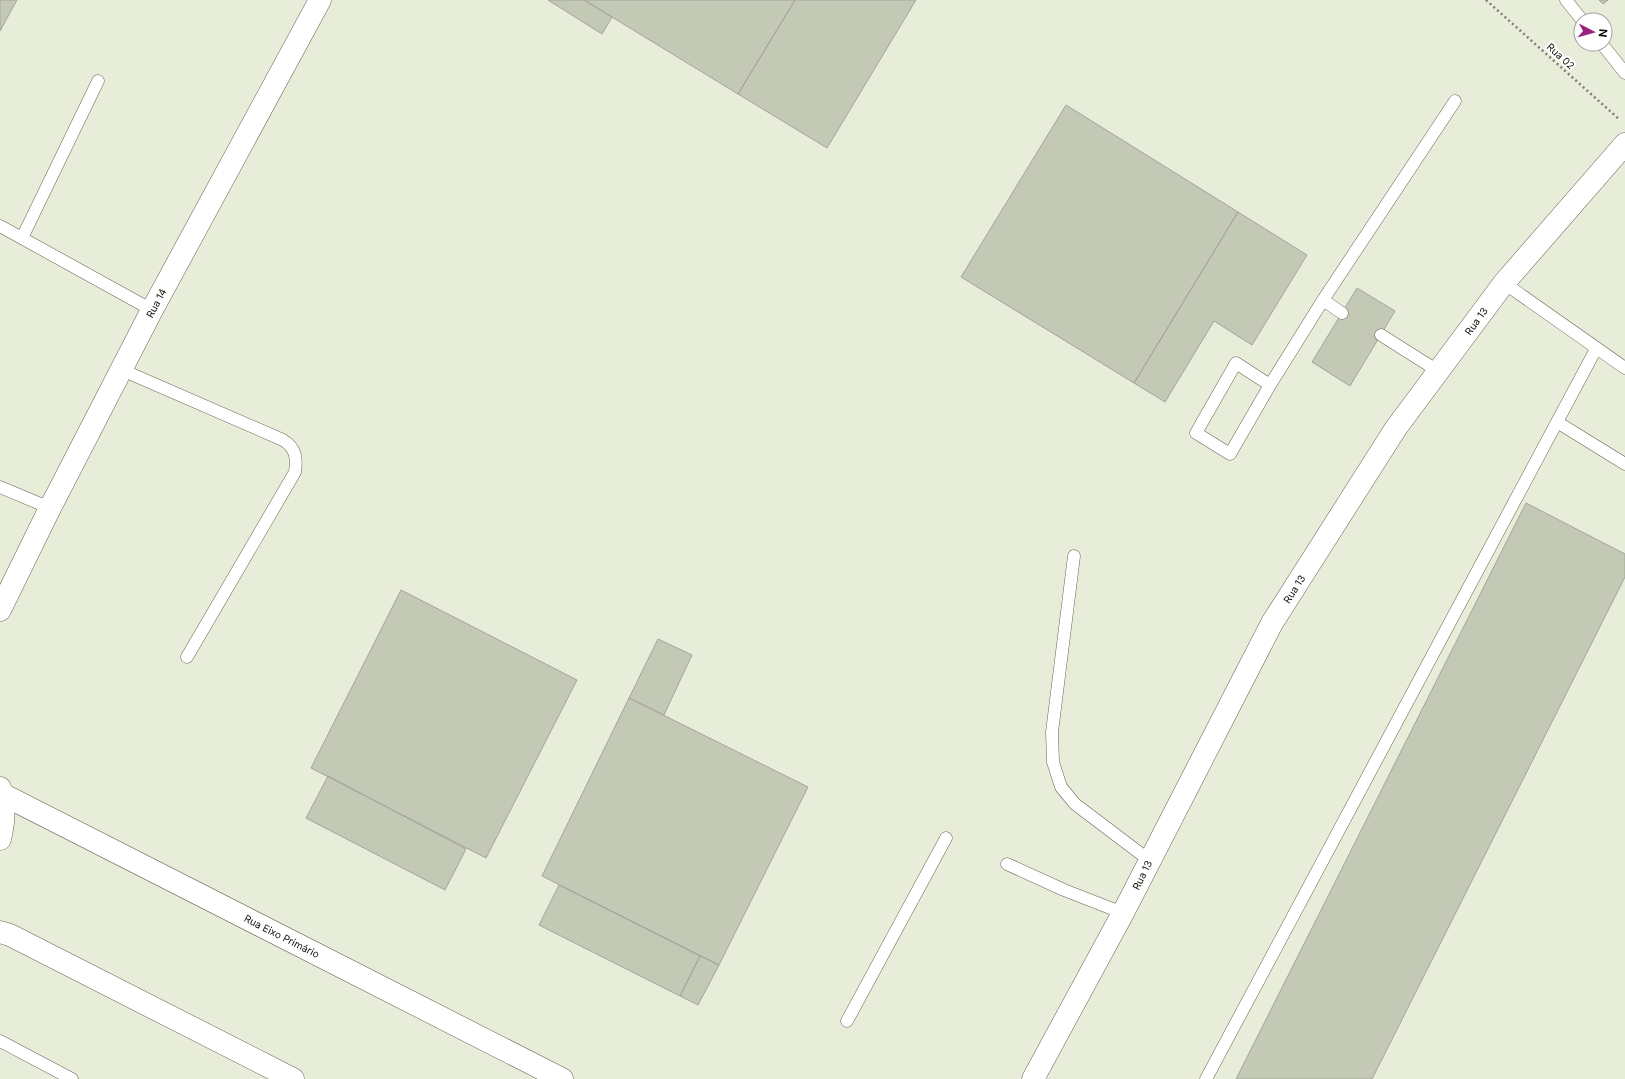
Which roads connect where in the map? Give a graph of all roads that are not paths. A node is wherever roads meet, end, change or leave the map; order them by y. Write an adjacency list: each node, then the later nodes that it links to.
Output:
1 (320, 0): 13 (street, Rua 14)
2 (1566, 0): 3 (lane)
3 (1576, 12)
4 (1608, 52): 5 (lane)
5 (1625, 73)
6 (98, 81): 10 (lane)
7 (1455, 101): 12 (lane)
8 (1625, 144): 11 (street, Rua 13)
9 (0, 226): 10 (lane)
10 (22, 238): 13 (lane)
11 (1504, 283): 16 (lane); 19 (street, Rua 13)
12 (1323, 300): 14 (lane); 20 (lane)
13 (152, 310): 18 (street, Rua 14)
14 (1342, 313)
15 (1381, 335): 19 (lane)
16 (1596, 349): 17 (lane); 21 (lane)
17 (1625, 368)
18 (122, 370): 24 (street, Rua 14); 27 (lane)
19 (1438, 371): 31 (street, Rua 13)
20 (1270, 385): 20 (lane)
21 (1557, 422): 22 (lane); 41 (lane)
22 (1625, 464)
23 (0, 487): 24 (lane)
24 (50, 508): 26 (street, Rua 14)
25 (1074, 556): 31 (lane)
26 (0, 610)
27 (187, 657)
28 (1, 791): 30 (street); 39 (street, Rua Eixo Primário)
29 (946, 838): 35 (lane)
30 (0, 839)
31 (1149, 860): 33 (street, Rua 13)
32 (1007, 864): 33 (lane)
33 (1123, 914): 40 (street, Rua 13)
34 (0, 932): 38 (street)
35 (846, 1021)
36 (0, 1040): 37 (lane)
37 (72, 1079)
38 (293, 1079)
39 (562, 1079)
40 (1033, 1079)
41 (1206, 1079)

